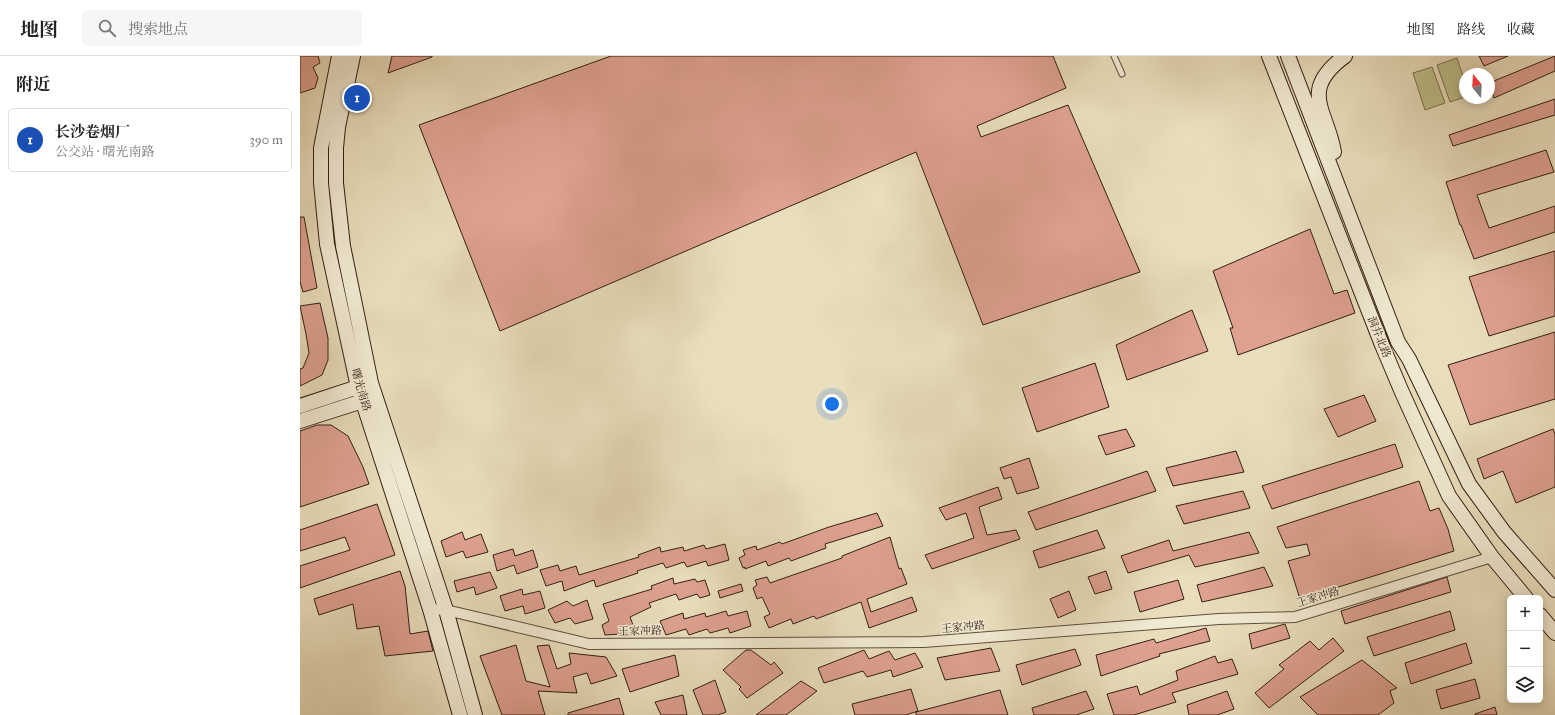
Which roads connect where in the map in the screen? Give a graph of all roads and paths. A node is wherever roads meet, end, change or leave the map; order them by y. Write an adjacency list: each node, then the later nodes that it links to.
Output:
1 (339, 56): 9 (main road, 曙光南路)
2 (353, 56): 9 (main road, 曙光南路)
3 (1114, 56): 7 (lane)
4 (1269, 56): 13 (main road, 洞井北路)
5 (1288, 56): 8 (main road, 洞井北路)
6 (1345, 56): 8 (main road)
7 (1122, 74)
8 (1332, 170): 14 (main road, 洞井北路)
9 (365, 385): 10 (main road, 曙光南路); 11 (main road)
10 (369, 399): 12 (main road); 16 (main road, 曙光南路); 17 (main road, 曙光南路)
11 (300, 406)
12 (300, 421)
13 (1492, 557): 15 (main road, 洞井北路); 17 (street, 王家冲路)
14 (1555, 590)
15 (1524, 595)
16 (430, 609): 17 (street, 王家冲路); 20 (main road, 曙光南路)
17 (446, 610): 21 (main road, 曙光南路)
18 (1543, 619): 19 (main road)
19 (1555, 633)
20 (460, 715)
21 (475, 715)

